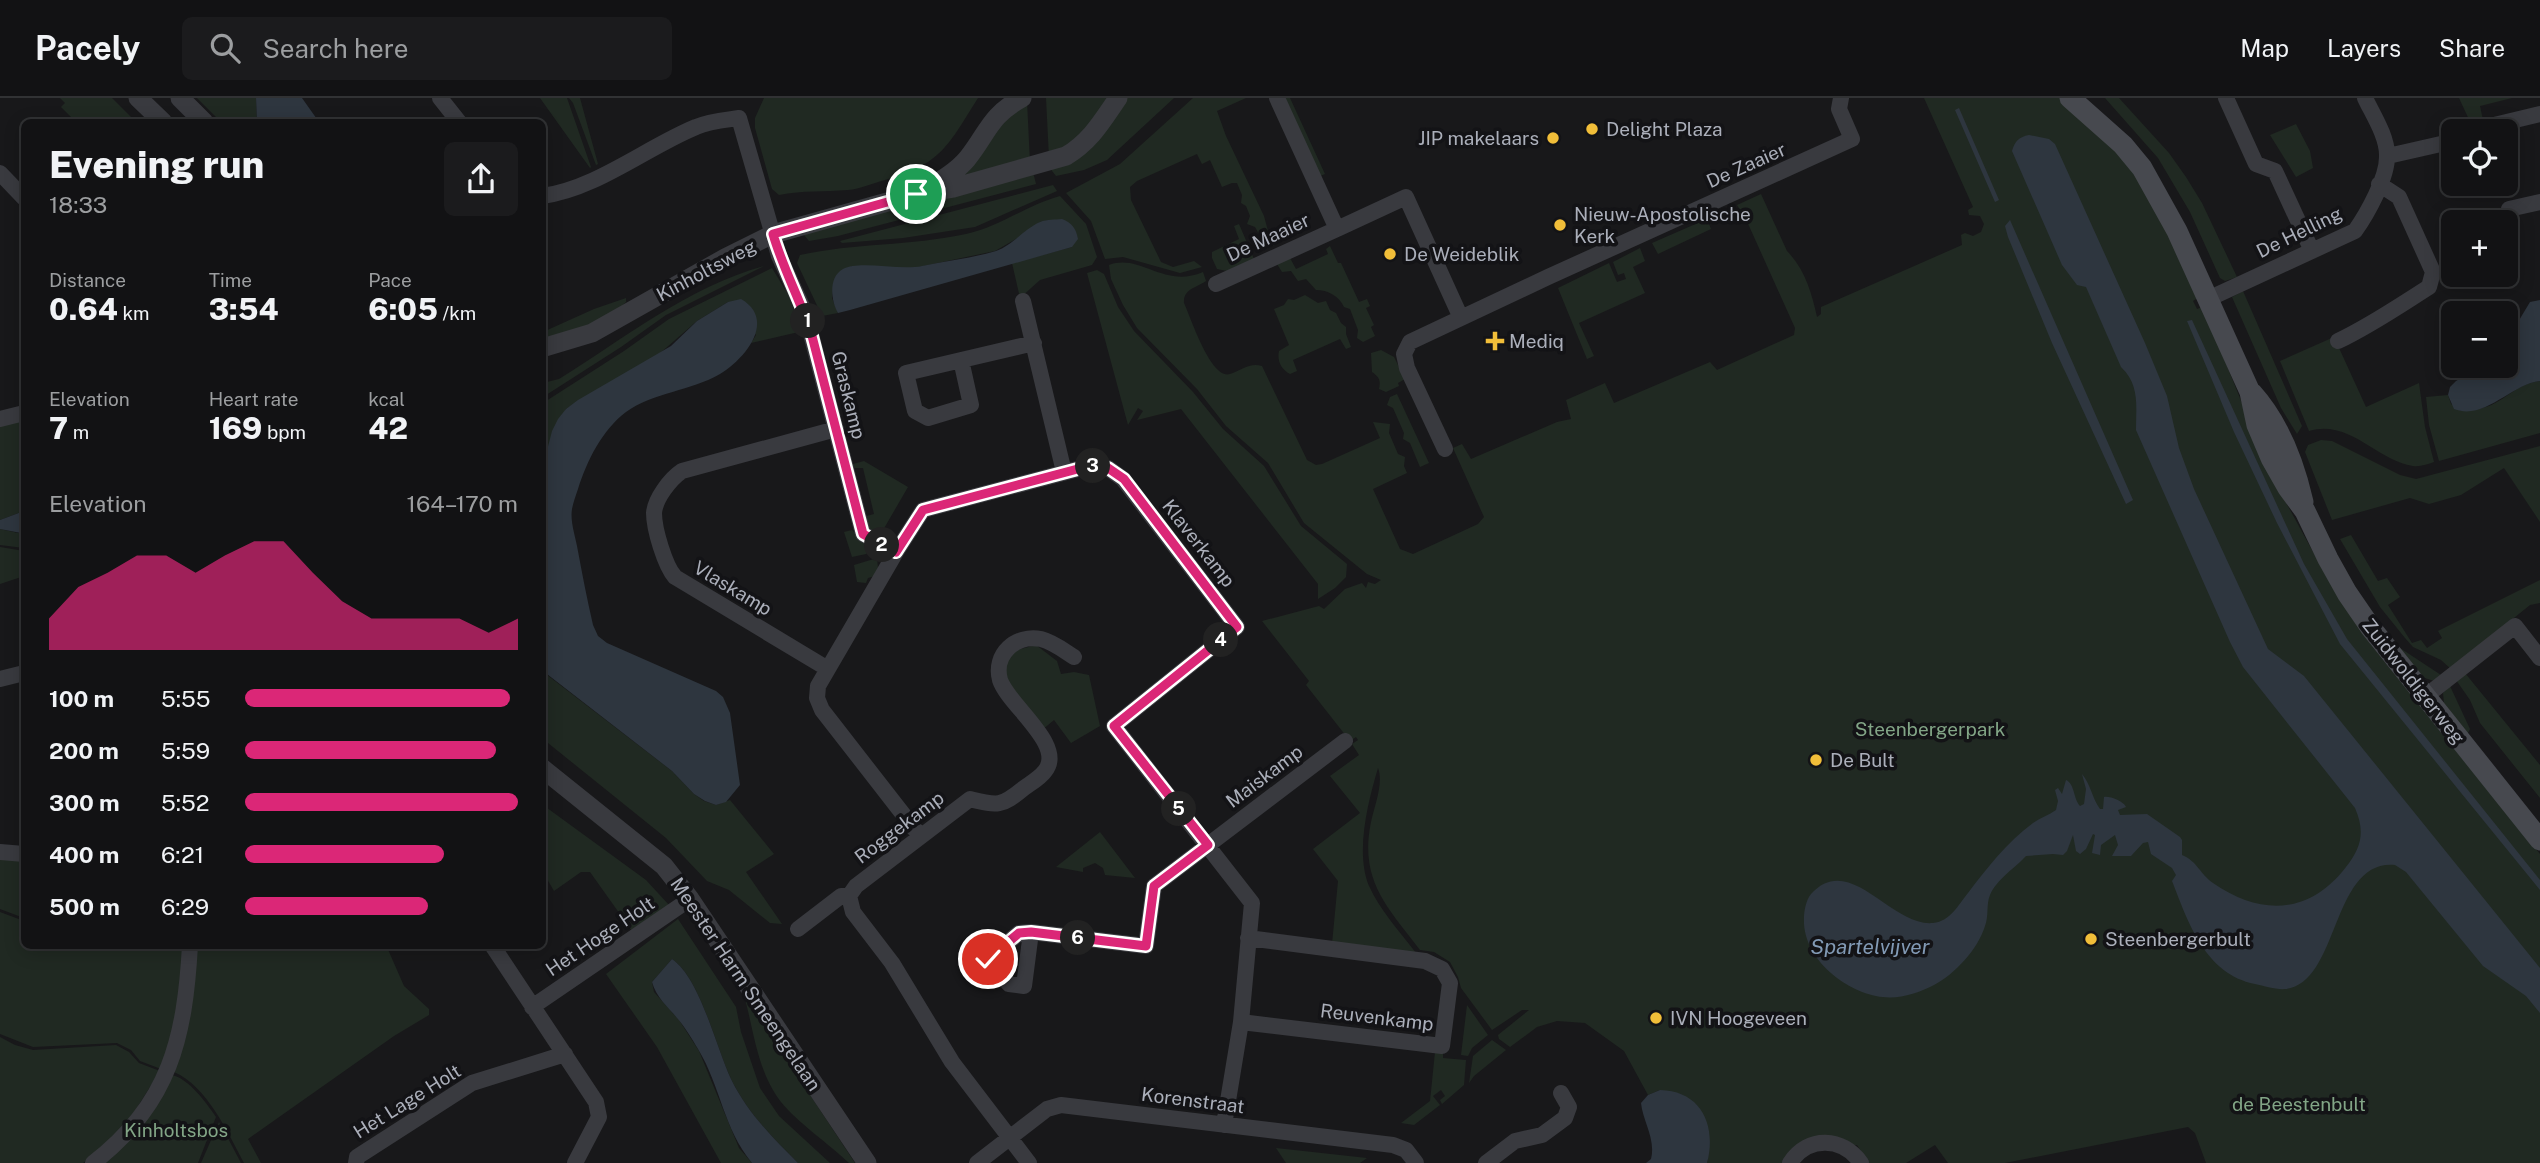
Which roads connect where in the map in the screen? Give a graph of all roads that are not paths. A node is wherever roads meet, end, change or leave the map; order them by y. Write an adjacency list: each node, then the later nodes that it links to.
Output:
1 (138, 98): 12 (street)
2 (180, 98): 13 (street)
3 (440, 98): 14 (street)
4 (1022, 98): 20 (street, Kinholtsweg)
5 (1118, 98): 20 (street, Kinholtsweg)
6 (1277, 98): 25 (street)
7 (1841, 98): 31 (street, De Zaaier)
8 (2070, 98): 29 (main road, Zuidwoldigerweg)
9 (2226, 98): 27 (street)
10 (2365, 98): 17 (street)
11 (2540, 114): 15 (street)
12 (160, 119)
13 (201, 119)
14 (452, 119)
15 (2518, 119)
16 (2441, 144): 17 (street)
17 (2388, 156): 19 (street, De Helling)
18 (0, 173): 21 (street)
19 (2379, 184): 27 (street, De Helling); 32 (street)
20 (916, 194): 26 (street, Kinholtsweg)
21 (21, 195)
22 (546, 195): 26 (street, Graskamp)
23 (2540, 202): 24 (street)
24 (2509, 209)
25 (1337, 229): 28 (street, De Maaier); 31 (street, De Maaier)
26 (773, 234): 34 (street, Kinholtsweg); 38 (street, Graskamp)
27 (2312, 251): 29 (street, De Helling)
28 (1216, 284)
29 (2208, 299): 47 (main road, Zuidwoldigerweg)
30 (1023, 301): 33 (street)
31 (1461, 318): 39 (street)
32 (2338, 341)
33 (1034, 343): 35 (street); 40 (street)
34 (546, 347)
35 (961, 360): 35 (street)
36 (21, 414): 37 (street)
37 (0, 419)
38 (836, 429): 41 (street, Graskamp); 44 (street, Vlaskamp)
39 (1445, 449)
40 (1065, 472): 41 (street, Klaverkamp); 52 (street, Klaverkamp)
41 (896, 552): 44 (street, Klaverkamp)
42 (1074, 657): 50 (street, Roggekamp)
43 (2540, 657): 47 (street)
44 (828, 669): 50 (street, Klaverkamp)
45 (21, 674): 46 (street)
46 (0, 679)
47 (2426, 696): 51 (main road, Zuidwoldigerweg)
48 (1345, 741): 52 (street, Maiskamp)
49 (546, 771): 56 (street, Meester Harm Smeengelaan)
50 (920, 836): 55 (street, Roggekamp)
51 (2540, 840)
52 (1208, 845): 58 (street, Maiskamp); 59 (street, Klaverkamp)
53 (0, 852): 54 (street)
54 (21, 854)
55 (849, 896): 57 (street, Roggekamp); 67 (street)
56 (690, 899): 62 (street, Het Hoge Holt); 71 (street, Meester Harm Smeengelaan)
57 (798, 929)
58 (1031, 932)
59 (1248, 939): 63 (street, Klaverkamp); 63 (street, Reuvenkamp)
60 (190, 949): 68 (street)
61 (495, 949): 62 (street)
62 (532, 1007): 64 (street)
63 (1241, 1022): 66 (street, Klaverkamp)
64 (565, 1054): 69 (street, Het Lage Holt); 70 (street)
65 (1561, 1093): 75 (street)
66 (1224, 1125): 67 (street, Korenstraat); 74 (street, Korenstraat)
67 (1010, 1138): 72 (street, Korenstraat); 73 (street)
68 (93, 1163)
69 (356, 1163)
70 (575, 1163)
71 (867, 1163)
72 (977, 1163)
73 (1029, 1163)
74 (1416, 1163)
75 (1486, 1163)
76 (1790, 1163): 77 (street)
77 (1861, 1163)

